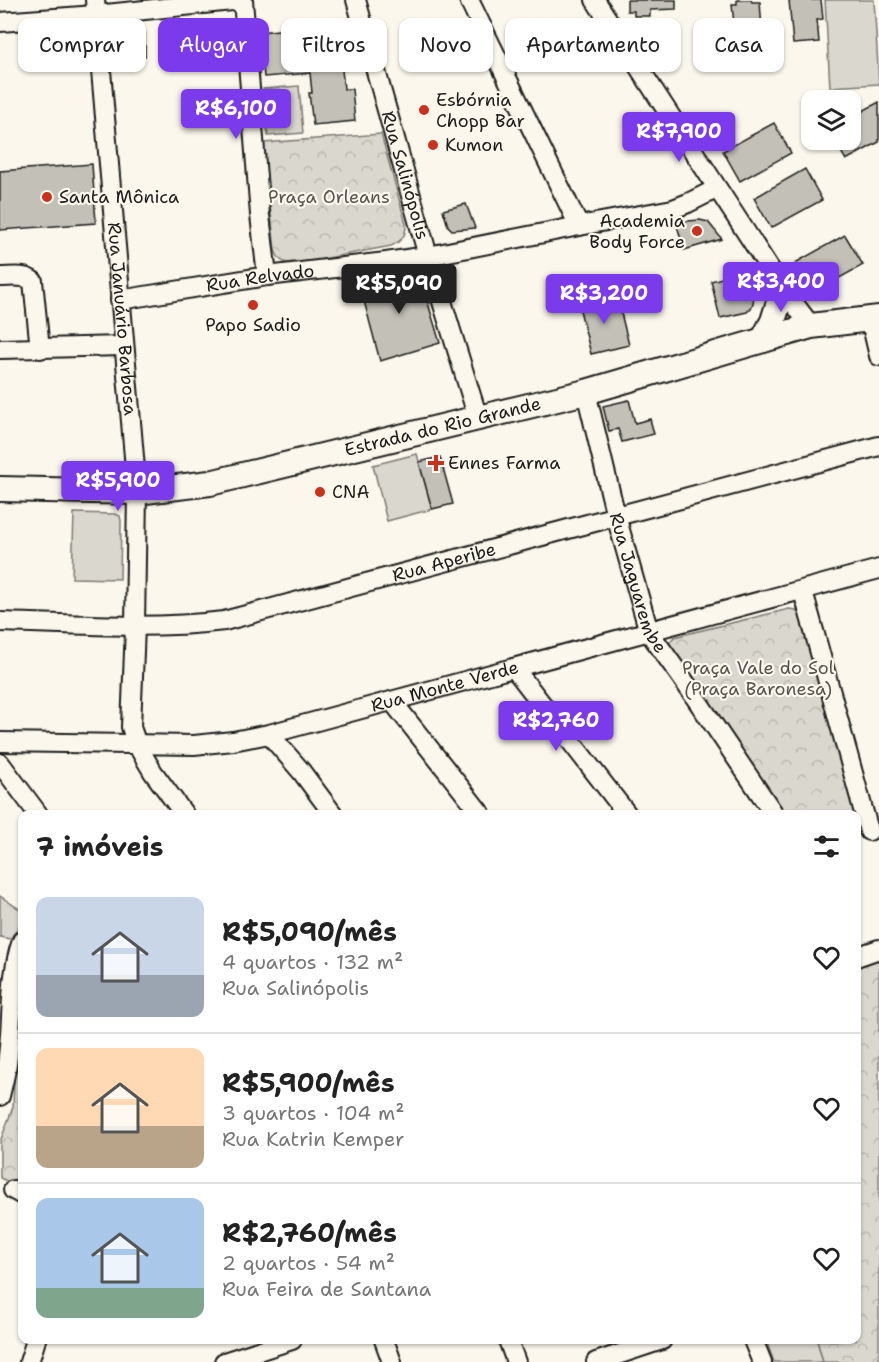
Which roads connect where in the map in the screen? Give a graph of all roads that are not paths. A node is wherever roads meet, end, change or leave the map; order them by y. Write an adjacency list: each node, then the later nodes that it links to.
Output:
1 (242, 0): 5 (street); 11 (street)
2 (356, 0): 10 (street, Rua Salinópolis)
3 (469, 0): 9 (street)
4 (595, 0): 6 (street)
5 (95, 7): 7 (street); 14 (street, Rua Januário Barbosa)
6 (608, 8): 8 (street)
7 (0, 22)
8 (716, 189): 9 (street, Rua Relvado); 13 (street)
9 (579, 226): 10 (street, Rua Relvado)
10 (428, 256): 11 (street, Rua Relvado); 23 (street, Rua Salinópolis)
11 (267, 276): 14 (street, Rua Relvado)
12 (0, 277): 20 (street)
13 (783, 290): 16 (street); 17 (main road)
14 (120, 300): 18 (street, Rua Januário Barbosa)
15 (875, 318): 16 (main road, Estrada do Rio Grande); 21 (street)
16 (811, 326): 17 (main road, Estrada do Rio Grande)
17 (763, 340): 22 (main road, Estrada do Rio Grande)
18 (123, 346): 20 (street); 26 (street, Rua Januário Barbosa)
19 (0, 349): 20 (street)
20 (40, 349)
21 (879, 356)
22 (586, 392): 23 (main road, Estrada do Rio Grande); 27 (street, Rua Jaguarembe)
23 (478, 418): 26 (main road, Estrada do Rio Grande)
24 (879, 446): 27 (street, Rua Aperibe)
25 (0, 489): 26 (main road, Estrada do Rio Grande)
26 (137, 492): 31 (street, Rua Januário Barbosa)
27 (616, 516): 31 (street, Rua Aperibe); 32 (street, Rua Jaguarembe)
28 (879, 569): 29 (street, Rua Monte Verde)
29 (803, 591): 32 (street, Rua Monte Verde); 45 (street)
30 (0, 622): 31 (street, Rua Aperibe)
31 (135, 626): 37 (street, Rua Januário Barbosa)
32 (649, 632): 33 (street, Rua Monte Verde); 44 (street, Rua Jaguarembe)
33 (514, 668): 34 (street, Rua Monte Verde); 43 (street)
34 (392, 701): 35 (street, Rua Monte Verde); 42 (street)
35 (269, 734): 37 (street, Rua Monte Verde); 41 (street)
36 (0, 742): 37 (street, Rua Monte Verde)
37 (137, 745): 40 (street, Rua Januário Barbosa)
38 (0, 763): 39 (street)
39 (35, 810)
40 (181, 810)
41 (330, 810)
42 (478, 810)
43 (624, 810)
44 (771, 810)
45 (868, 832)
46 (879, 949): 48 (street)
47 (18, 952): 49 (street)
48 (861, 955)
49 (0, 1096)
50 (35, 1344): 56 (street)
51 (280, 1344): 57 (street)
52 (385, 1344): 58 (street)
53 (509, 1344): 59 (street)
54 (755, 1344): 61 (street)
55 (626, 1346): 60 (street)
56 (29, 1362)
57 (224, 1362)
58 (392, 1362)
59 (516, 1362)
60 (596, 1362)
61 (762, 1362)

